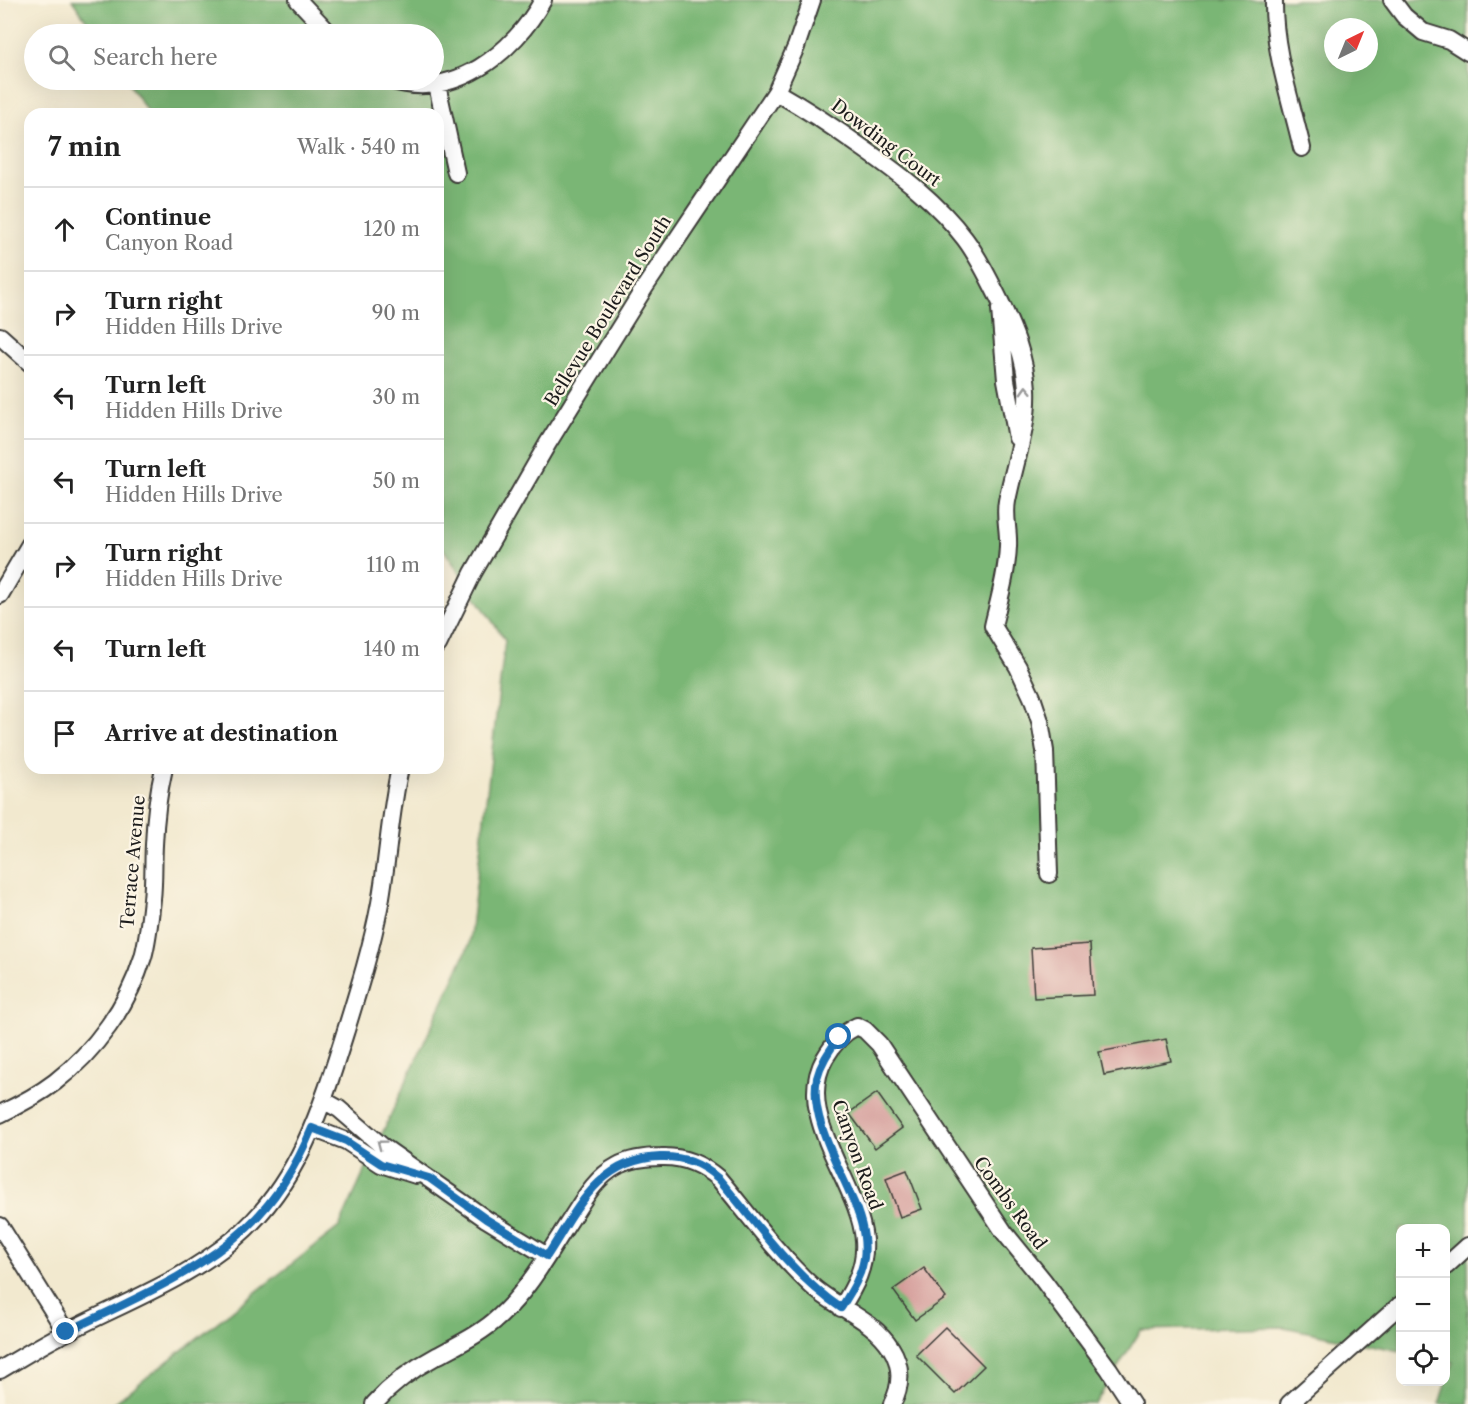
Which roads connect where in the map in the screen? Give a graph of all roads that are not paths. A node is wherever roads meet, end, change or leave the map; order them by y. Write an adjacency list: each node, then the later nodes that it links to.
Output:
1 (298, 0): 6 (street)
2 (543, 0): 8 (street)
3 (812, 0): 10 (street, Bellevue Boulevard South)
4 (1274, 0): 13 (street)
5 (1392, 0): 7 (street)
6 (321, 24)
7 (1468, 51)
8 (444, 83)
9 (438, 90): 11 (street)
10 (776, 92): 19 (street, Bellevue Boulevard South); 22 (street, Dowding Court)
11 (442, 108)
12 (444, 117): 14 (street)
13 (1302, 148)
14 (456, 173)
15 (0, 336): 16 (street)
16 (24, 358)
17 (24, 554): 18 (street)
18 (0, 595)
19 (444, 633)
20 (163, 774): 25 (street, Terrace Avenue)
21 (399, 774): 24 (street)
22 (1049, 874)
23 (857, 1026): 32 (street, Canyon Road); 38 (street, Combs Road)
24 (323, 1100): 26 (street); 27 (street, one-way to 24)
25 (0, 1114)
26 (312, 1128): 27 (street); 34 (street)
27 (429, 1178): 30 (street)
28 (0, 1226): 34 (street)
29 (1468, 1246): 31 (street)
30 (547, 1256): 32 (street); 36 (street)
31 (1450, 1262)
32 (841, 1308): 37 (street)
33 (1396, 1309): 39 (street)
34 (66, 1332): 35 (street)
35 (0, 1370)
36 (374, 1404)
37 (892, 1404)
38 (1132, 1404)
39 (1289, 1404)

